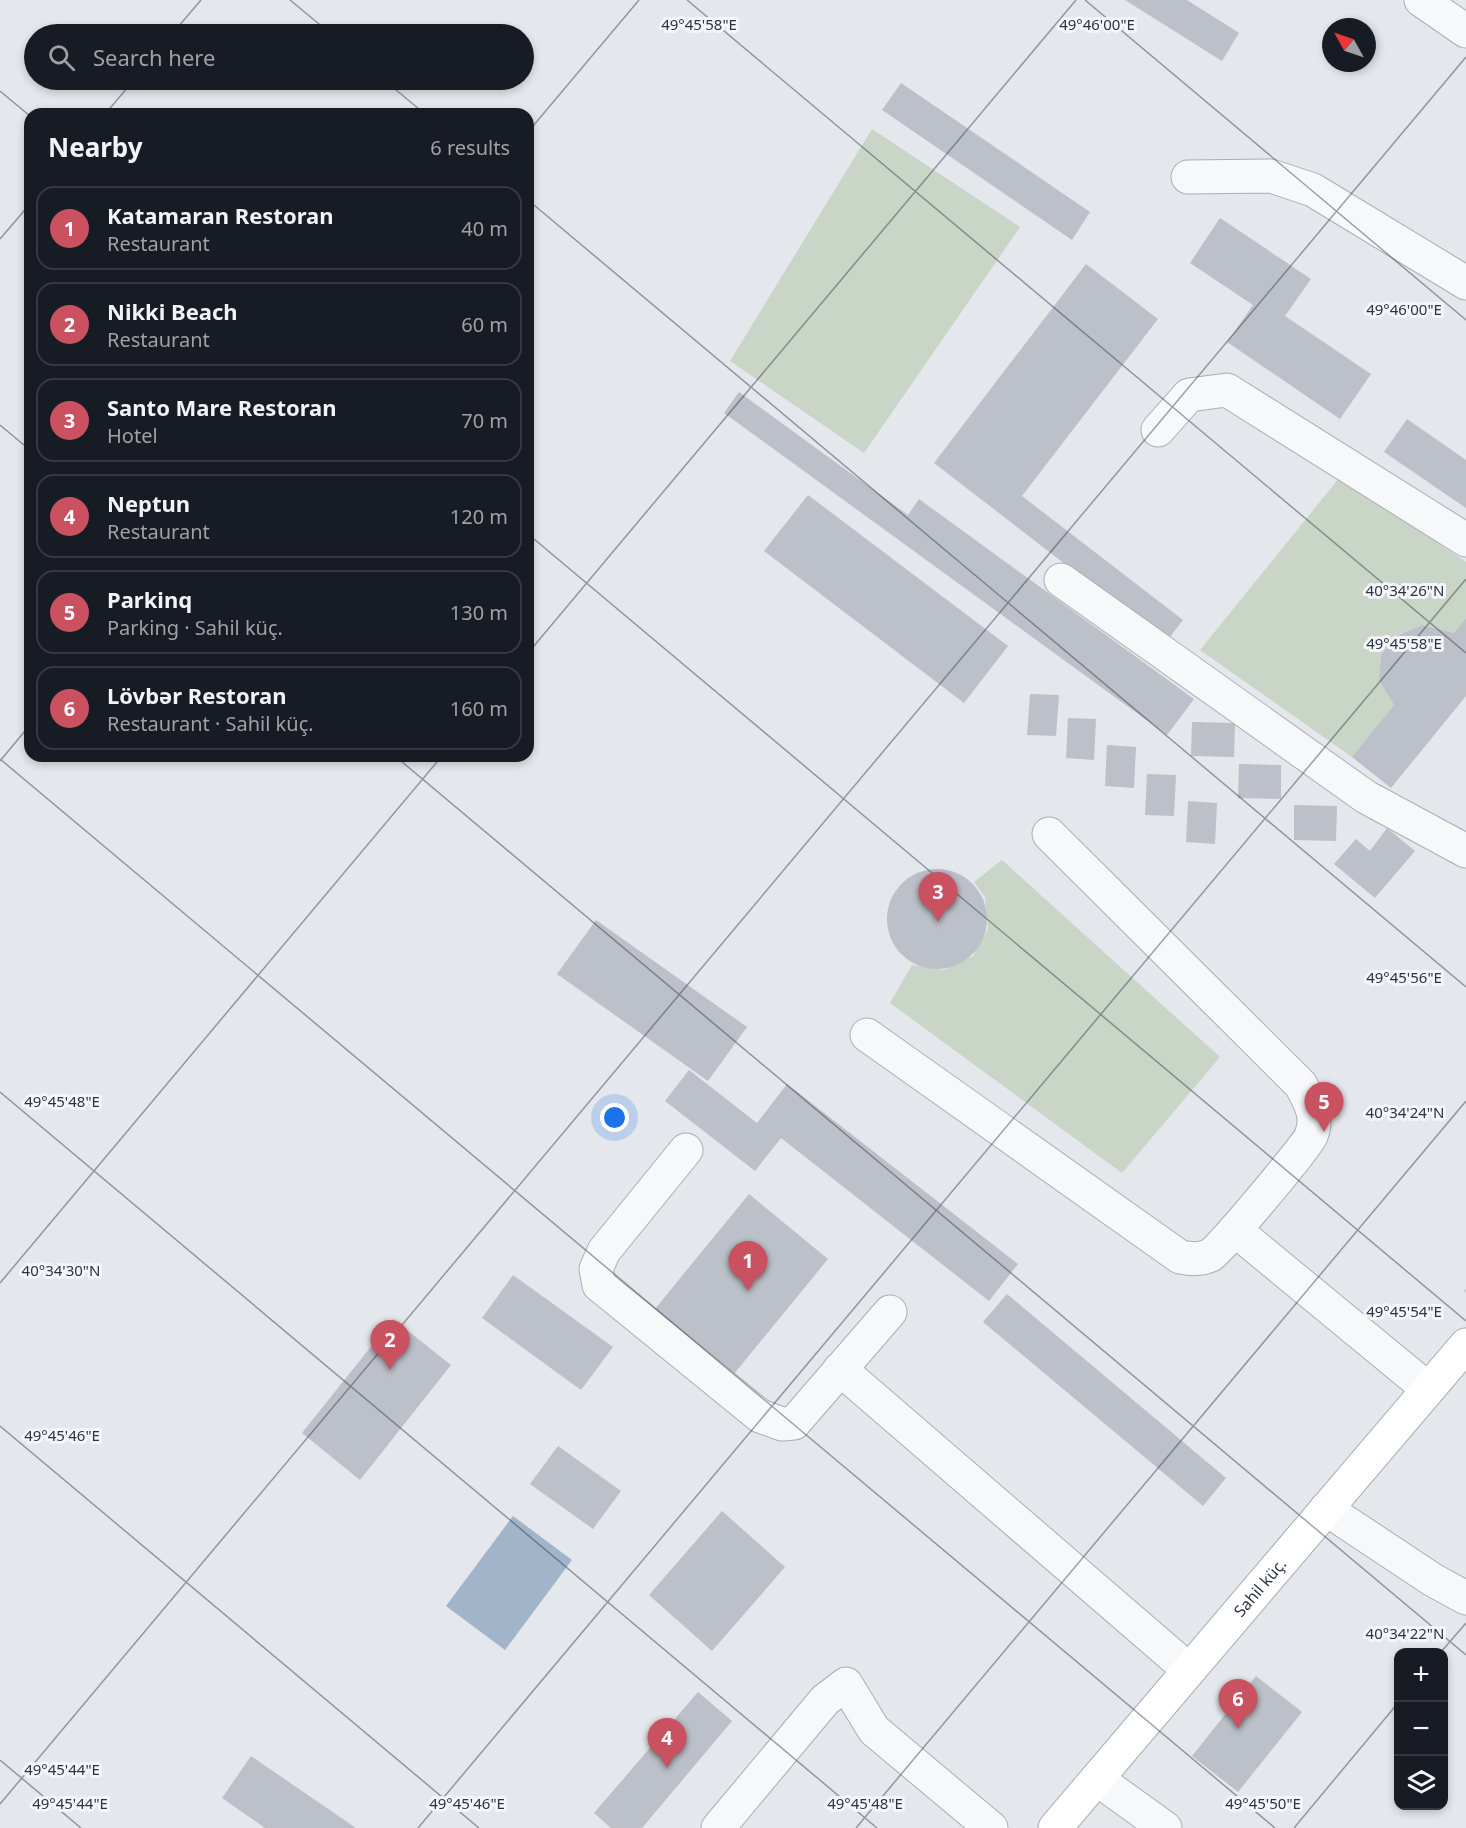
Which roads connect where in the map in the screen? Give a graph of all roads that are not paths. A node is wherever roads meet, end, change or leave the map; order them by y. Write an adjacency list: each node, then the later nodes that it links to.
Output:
1 (1420, 0): 2 (street)
2 (1466, 31)
3 (1188, 177): 4 (street)
4 (1466, 283)
5 (1158, 430): 6 (street)
6 (1466, 540)
7 (1061, 580): 9 (street)
8 (1049, 834): 12 (street)
9 (1466, 850)
10 (867, 1035): 12 (street)
11 (686, 1150): 15 (street)
12 (1235, 1230): 16 (street)
13 (890, 1312): 15 (street)
14 (1466, 1345): 16 (main road, Sahil küç.)
15 (840, 1369): 19 (street)
16 (1428, 1389): 17 (main road, Sahil küç.)
17 (1326, 1509): 18 (street); 19 (main road, Sahil küç.)
18 (1466, 1598)
19 (1189, 1670): 20 (main road, Sahil küç.)
20 (1097, 1779): 23 (main road, Sahil küç.); 24 (street)
21 (718, 1828): 22 (street)
22 (992, 1828)
23 (1055, 1828)
24 (1165, 1828)

